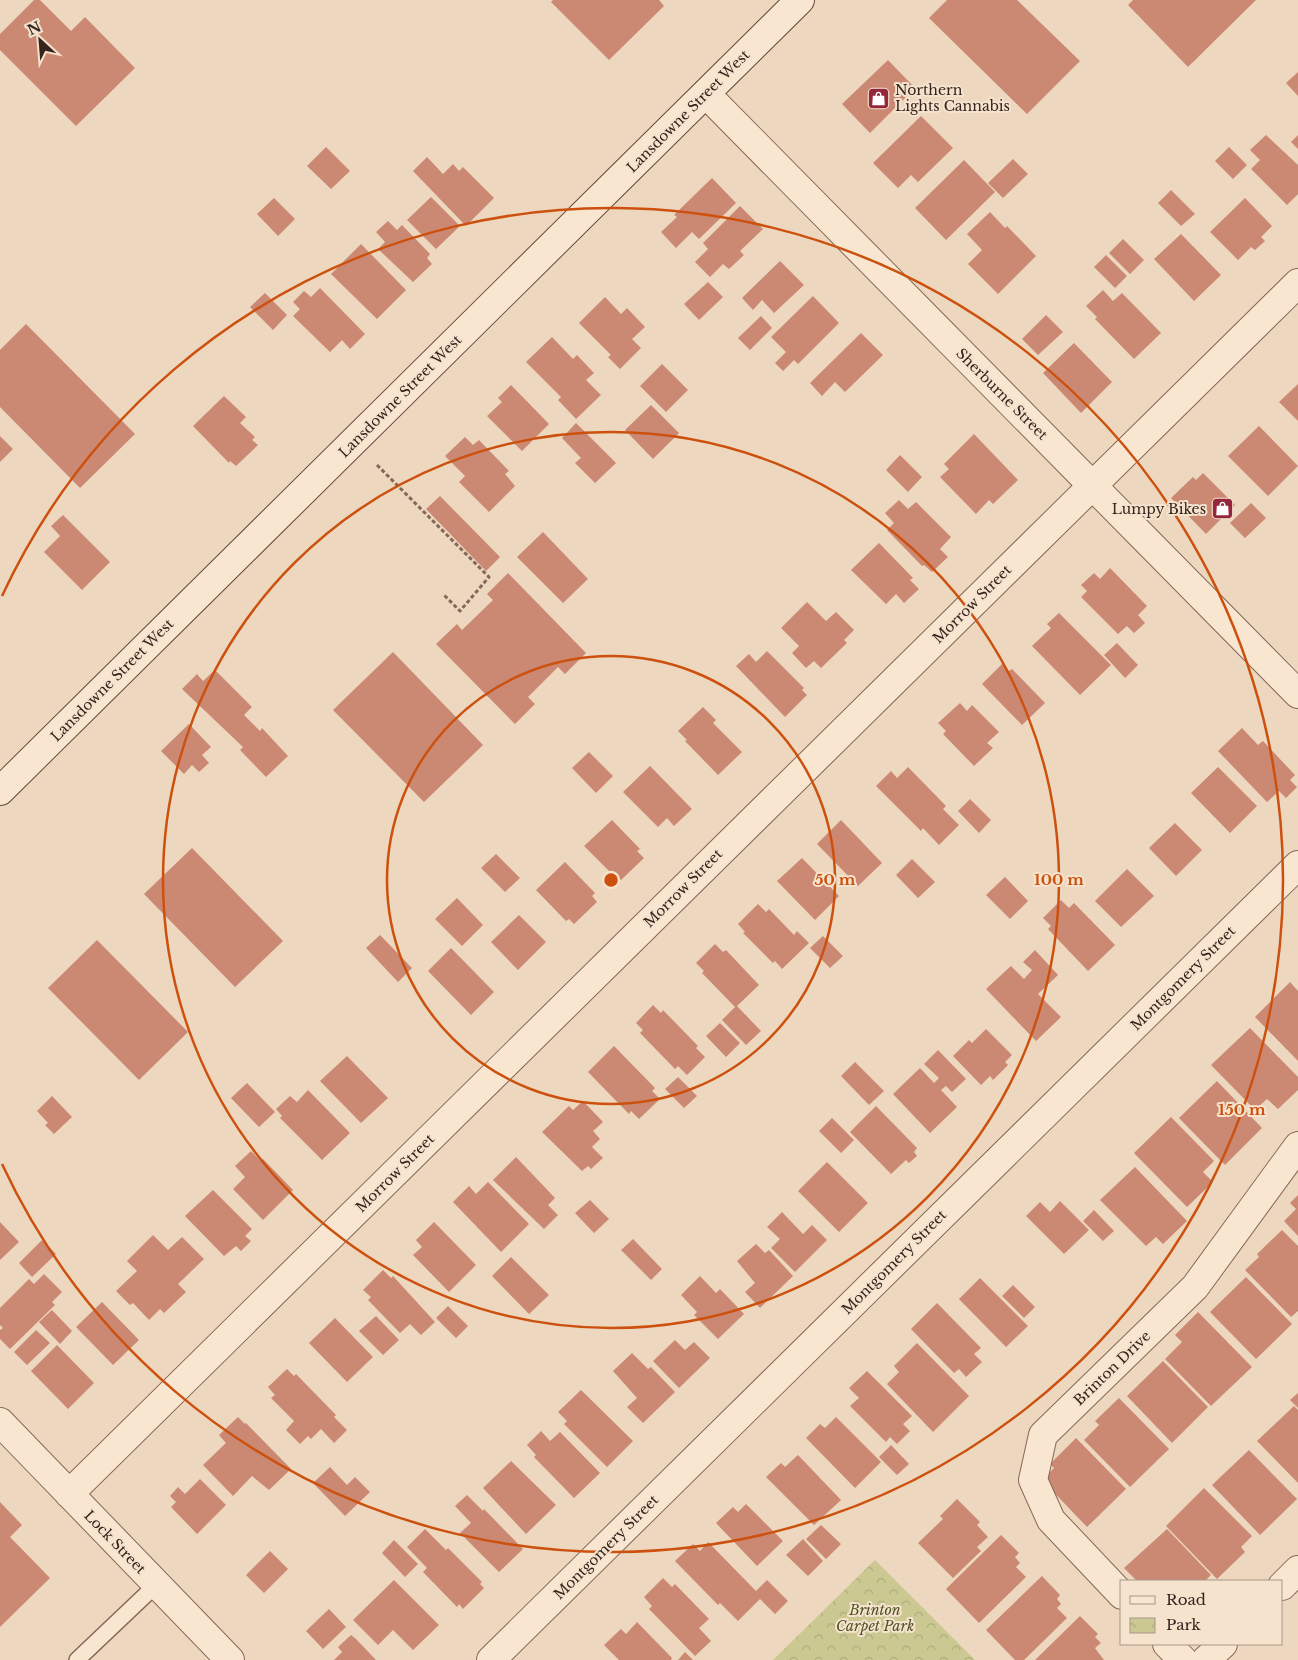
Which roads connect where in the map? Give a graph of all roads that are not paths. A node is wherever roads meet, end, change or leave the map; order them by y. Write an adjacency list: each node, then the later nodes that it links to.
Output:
1 (800, 0): 2 (street, Lansdowne Street West)
2 (706, 94): 4 (street, Sherburne Street); 6 (street, Lansdowne Street West)
3 (1298, 282): 4 (street, Morrow Street)
4 (1091, 485): 5 (street, Sherburne Street); 10 (street, Morrow Street)
5 (1298, 694)
6 (0, 791)
7 (1298, 865): 19 (street, Montgomery Street)
8 (1298, 1146): 14 (street, Brinton Drive)
9 (0, 1422): 10 (street, Lock Street)
10 (69, 1494): 12 (street, Lock Street)
11 (1298, 1570): 13 (street)
12 (156, 1585): 17 (lane); 18 (street, Lock Street)
13 (1283, 1585)
14 (1120, 1594)
15 (1169, 1645): 20 (street)
16 (1222, 1645): 21 (street)
17 (77, 1660)
18 (230, 1660)
19 (490, 1660)
20 (1183, 1660)
21 (1206, 1660)

